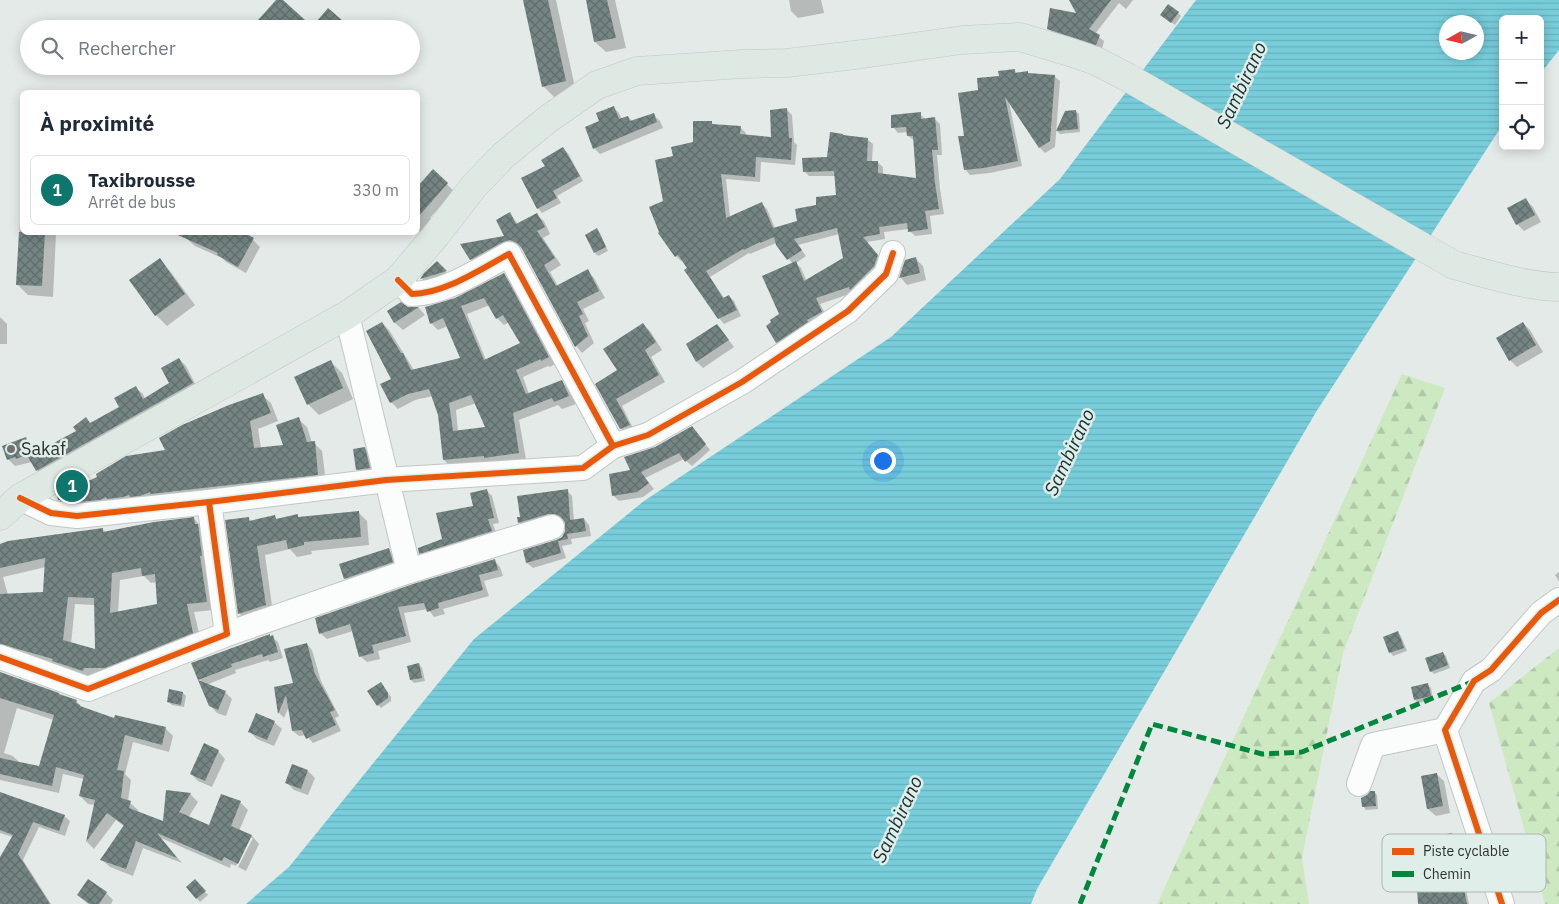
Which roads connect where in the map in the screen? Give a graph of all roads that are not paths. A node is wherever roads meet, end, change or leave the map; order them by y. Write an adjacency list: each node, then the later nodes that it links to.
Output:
1 (893, 252): 5 (street)
2 (398, 280): 3 (main road); 4 (main road); 5 (street)
3 (1559, 287)
4 (347, 315): 6 (street); 7 (main road)
5 (613, 446): 6 (street)
6 (386, 480): 8 (street); 11 (street)
7 (10, 494): 8 (street); 9 (main road)
8 (209, 502): 13 (street)
9 (0, 516)
10 (552, 527): 11 (street)
11 (409, 571): 13 (street)
12 (1559, 600): 15 (street)
13 (227, 634): 14 (street)
14 (0, 657)
15 (1444, 730): 16 (street); 17 (street)
16 (1359, 784)
17 (1479, 834)
18 (1498, 892): 19 (street)
19 (1502, 904)

